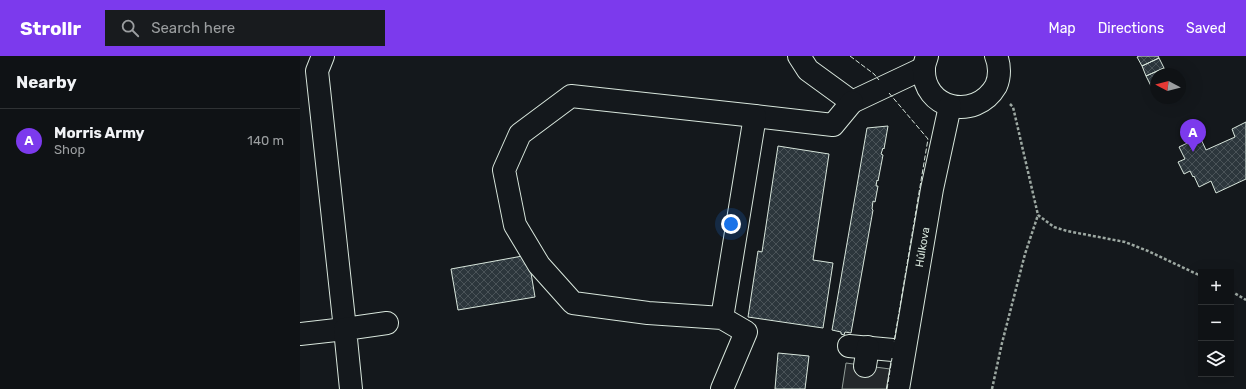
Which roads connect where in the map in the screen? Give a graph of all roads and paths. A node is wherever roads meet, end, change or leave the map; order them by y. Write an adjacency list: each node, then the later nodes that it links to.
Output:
1 (323, 56): 15 (street)
2 (799, 56): 6 (street)
3 (996, 56): 5 (street)
4 (926, 62): 6 (street); 7 (street)
5 (997, 83): 7 (street); 9 (path)
6 (852, 102): 8 (street)
7 (950, 106): 17 (street, Hůlkova)
8 (755, 116): 13 (street); 13 (street)
9 (1038, 215): 10 (path); 22 (path)
10 (1198, 275)
11 (1234, 293): 12 (path)
12 (1246, 300)
13 (722, 318): 20 (street)
14 (387, 323): 15 (street)
15 (345, 329): 16 (street); 19 (street)
16 (300, 334)
17 (904, 351): 18 (street); 21 (street, Hůlkova)
18 (861, 353)
19 (351, 389)
20 (722, 389)
21 (898, 389)
22 (992, 389)

